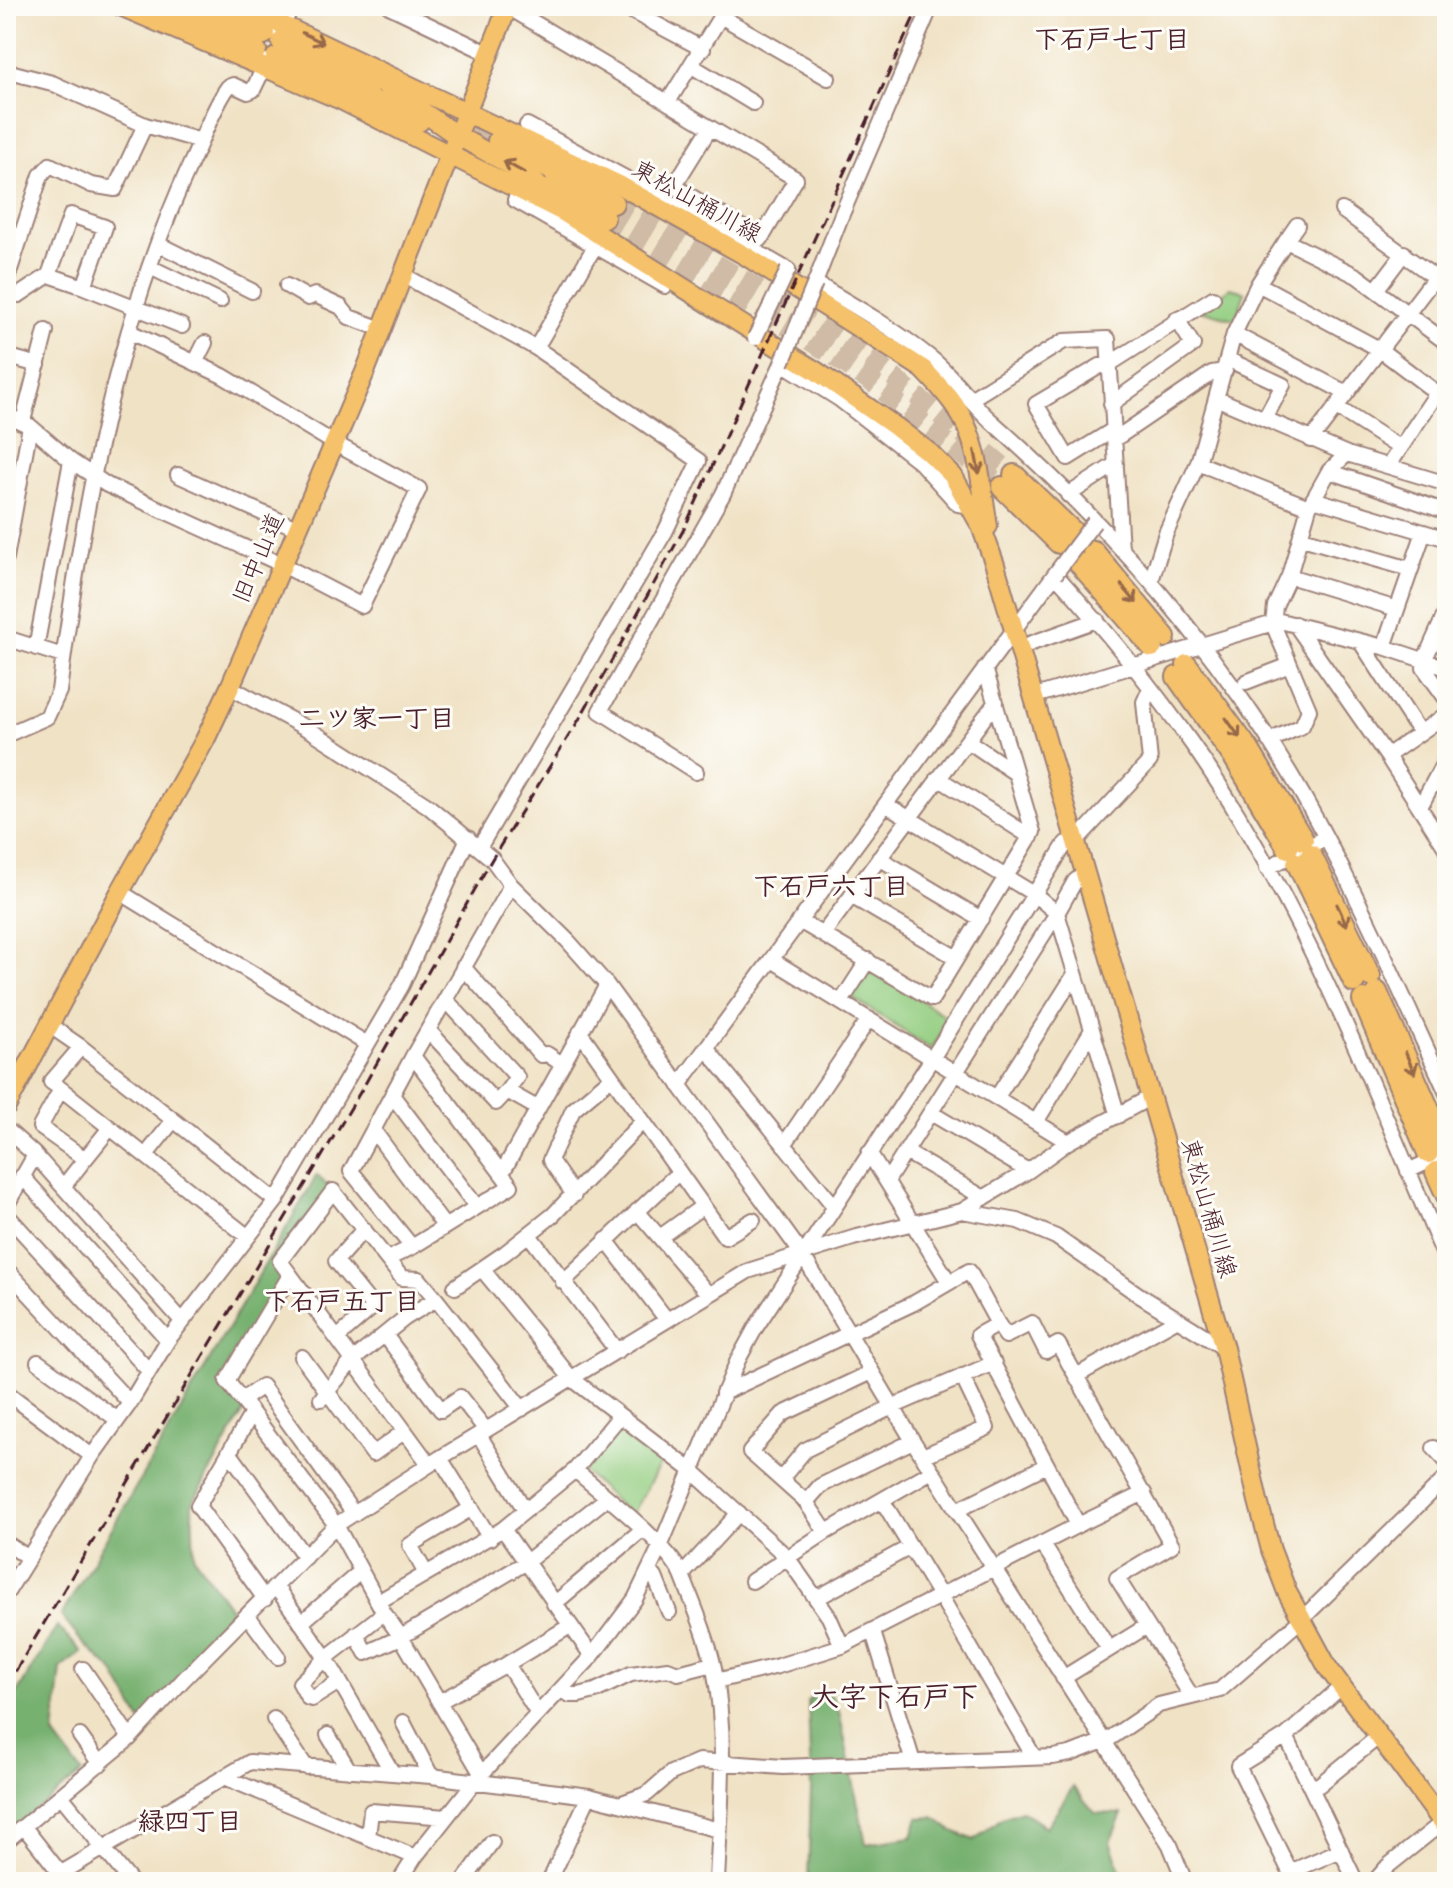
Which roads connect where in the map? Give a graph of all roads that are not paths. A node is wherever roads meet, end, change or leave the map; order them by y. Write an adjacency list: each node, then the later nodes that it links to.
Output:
1 (120, 6): 11 (main road, 東松山桶川線)
2 (158, 6): 11 (highway)
3 (200, 6): 11 (highway)
4 (242, 6): 11 (main road, 東松山桶川線)
5 (292, 6): 11 (street)
6 (389, 6): 13 (street)
7 (622, 6): 12 (street)
8 (931, 6): 47 (street)
9 (508, 7): 13 (main road, 旧中山道); 19 (street)
10 (725, 11): 12 (street); 17 (street)
11 (271, 46): 14 (main road, 東松山桶川線, one-way to 14); 18 (highway); 22 (highway); 27 (street); 30 (main road, 東松山桶川線)
12 (703, 49): 15 (street)
13 (490, 54): 21 (main road, 旧中山道)
14 (361, 61): 21 (main road, 東松山桶川線); 26 (main road)
15 (692, 66): 19 (street); 20 (street)
16 (6, 71): 23 (street)
17 (828, 78)
18 (374, 82)
19 (668, 102): 25 (street)
20 (753, 103)
21 (466, 111): 26 (main road, 旧中山道); 29 (main road, 東松山桶川線)
22 (419, 121)
23 (145, 125): 27 (street); 46 (street)
24 (527, 125): 29 (street)
25 (710, 128): 33 (street); 39 (street)
26 (456, 135): 30 (main road, 旧中山道); 35 (main road, one-way to 26)
27 (201, 141): 38 (street)
28 (498, 141): 31 (highway)
29 (567, 153): 33 (street); 113 (main road, 東松山桶川線, one-way to 113)
30 (448, 155): 32 (main road, 東松山桶川線); 44 (main road, 旧中山道)
31 (552, 188)
32 (520, 192): 35 (main road, 東松山桶川線); 40 (street, 東松山桶川線)
33 (670, 193): 39 (street)
34 (1342, 210): 41 (street)
35 (563, 212): 100 (main road, 東松山桶川線)
36 (1297, 225): 37 (street)
37 (1286, 241): 48 (street); 51 (street)
38 (158, 244): 42 (street); 52 (street)
39 (758, 245): 40 (street, 東松山桶川線, bridge)
40 (595, 246): 66 (street)
41 (1404, 253): 45 (street); 51 (street)
42 (150, 267): 55 (street); 56 (street)
43 (49, 275): 50 (street); 50 (street); 53 (street)
44 (403, 275): 60 (main road, 旧中山道); 66 (street)
45 (1441, 281): 57 (street)
46 (6, 282)
47 (815, 283): 70 (street, bridge); 77 (street)
48 (1258, 284): 63 (street); 67 (street)
49 (287, 286): 60 (street)
50 (84, 287): 56 (street)
51 (1376, 290): 57 (street)
52 (252, 291)
53 (6, 292)
54 (1213, 298): 58 (street)
55 (220, 301)
56 (136, 307): 59 (street); 62 (street)
57 (1409, 312): 65 (street); 67 (street)
58 (1177, 319): 72 (street); 78 (street)
59 (182, 326)
60 (382, 329): 85 (main road, 旧中山道)
61 (46, 331): 71 (street)
62 (130, 332): 69 (street); 93 (street)
63 (1234, 334): 73 (street); 74 (street)
64 (205, 343): 69 (street)
65 (1447, 343)
66 (536, 348): 161 (street)
67 (1379, 349): 74 (street); 75 (street)
68 (6, 356): 71 (street)
69 (195, 363): 85 (street)
70 (782, 363): 100 (street); 151 (street)
71 (38, 365): 82 (street)
72 (1108, 365): 77 (street); 78 (street); 83 (street)
73 (1227, 366): 76 (street); 81 (street); 83 (street)
74 (1346, 393): 79 (street)
75 (1442, 393): 86 (street)
76 (1218, 399): 81 (street); 89 (street)
77 (969, 400): 97 (street)
78 (1111, 404): 83 (street)
79 (1336, 407): 84 (street); 86 (street)
80 (6, 415): 82 (street)
81 (1265, 418): 84 (street)
82 (26, 423): 88 (street); 111 (street)
83 (1114, 435): 90 (street)
84 (1311, 440): 87 (street)
85 (334, 443): 104 (main road, 旧中山道); 112 (street)
86 (1400, 448): 91 (street)
87 (1347, 454): 91 (street); 92 (street)
88 (71, 461): 93 (street); 129 (street)
89 (1198, 463): 99 (street); 117 (street)
90 (1116, 464): 97 (street); 109 (street)
91 (1389, 465): 96 (street)
92 (1329, 471): 98 (street); 99 (street)
93 (93, 475): 112 (street); 131 (street)
94 (178, 475): 104 (street)
95 (1008, 481): 106 (highway)
96 (1447, 484)
97 (1068, 495): 102 (street)
98 (1411, 501): 101 (street); 103 (street)
99 (1311, 503): 103 (street); 107 (street)
100 (971, 506): 113 (main road, 東松山桶川線)
101 (1447, 512)
102 (1094, 522): 109 (street); 115 (street, bridge)
103 (1401, 524): 105 (street)
104 (296, 528): 112 (main road, 旧中山道)
105 (1424, 532): 108 (street); 114 (street)
106 (1066, 537)
107 (1302, 538): 114 (street); 116 (street)
108 (1447, 539)
109 (1121, 549): 117 (street)
110 (1086, 557): 126 (highway)
111 (6, 558)
112 (281, 564): 139 (main road, 旧中山道)
113 (995, 565): 123 (main road, 東松山桶川線)
114 (1410, 569): 118 (street)
115 (1055, 574): 120 (street); 123 (street)
116 (1289, 576): 118 (street); 121 (street)
117 (1151, 581): 127 (street)
118 (1397, 609): 128 (street)
119 (1447, 610): 132 (street)
120 (1097, 620): 130 (street); 134 (street)
121 (1273, 624): 122 (street); 127 (street); 133 (street)
122 (1295, 624): 125 (street); 149 (street)
123 (1013, 629): 130 (main road, 東松山桶川線); 135 (street)
124 (6, 638): 129 (street)
125 (1360, 641): 128 (street); 145 (street)
126 (1159, 642)
127 (1204, 646): 134 (street); 148 (street)
128 (1384, 647): 132 (street)
129 (36, 648): 131 (street)
130 (1018, 648): 141 (main road, 東松山桶川線)
131 (63, 656): 146 (street)
132 (1424, 661): 136 (street); 142 (street)
133 (1290, 665): 138 (street); 148 (street)
134 (1135, 666): 140 (street); 141 (street)
135 (985, 668): 143 (street); 154 (street)
136 (1447, 668)
137 (1182, 671): 221 (highway)
138 (1246, 682)
139 (230, 687): 161 (street); 168 (main road, 旧中山道)
140 (1150, 689): 160 (street); 164 (street)
141 (1032, 697): 160 (main road, 東松山桶川線)
142 (1447, 700)
143 (996, 702): 147 (street); 152 (street)
144 (1447, 714): 145 (street)
145 (1420, 733): 149 (street)
146 (6, 735)
147 (968, 741): 152 (street); 153 (street)
148 (1269, 741): 159 (street)
149 (1387, 756): 155 (street)
150 (1445, 766): 155 (street)
151 (696, 772)
152 (1015, 773): 158 (street)
153 (938, 778): 156 (street); 158 (street)
154 (887, 805): 156 (street); 173 (street)
155 (1420, 807): 157 (street)
156 (908, 819): 163 (street); 166 (street)
157 (1442, 829): 162 (street)
158 (1031, 837): 166 (street)
159 (1325, 838): 164 (street); 179 (street)
160 (1076, 841): 165 (main road, 東松山桶川線); 169 (street)
161 (474, 843): 167 (street); 190 (street)
162 (1447, 850)
163 (879, 858): 170 (street); 172 (street)
164 (1267, 868): 182 (street)
165 (1085, 873): 171 (street); 204 (main road, 東松山桶川線)
166 (1005, 878): 169 (street); 172 (street)
167 (511, 885): 178 (street); 181 (street)
168 (120, 892): 186 (main road, 旧中山道); 190 (street)
169 (1034, 894): 171 (street); 194 (street)
170 (851, 896): 174 (street); 175 (street)
171 (1057, 913): 180 (street); 196 (street)
172 (981, 919): 175 (street)
173 (801, 922): 174 (street); 176 (street)
174 (823, 934): 177 (street)
175 (957, 958): 177 (street)
176 (772, 960): 184 (street); 192 (street)
177 (868, 960): 184 (street)
178 (463, 967): 183 (street); 195 (street)
179 (1391, 972): 182 (street); 201 (street)
180 (1075, 974): 188 (street); 203 (street)
181 (607, 985): 189 (street); 198 (street)
182 (1332, 998): 224 (street)
183 (446, 1000): 187 (street); 200 (street)
184 (841, 1002): 185 (street)
185 (869, 1019): 194 (street); 216 (street)
186 (49, 1025): 191 (street); 205 (main road, 旧中山道)
187 (428, 1030): 193 (street); 200 (street)
188 (1092, 1030): 208 (street); 211 (street)
189 (580, 1032): 195 (street); 197 (street)
190 (367, 1044): 233 (street)
191 (81, 1047): 199 (street); 209 (street)
192 (706, 1048): 198 (street); 216 (street)
193 (413, 1056): 202 (street); 225 (street)
194 (933, 1057): 196 (street); 218 (street)
195 (562, 1064): 206 (street)
196 (957, 1073): 203 (street); 207 (street)
197 (611, 1078): 210 (street); 230 (street)
198 (679, 1085): 250 (street)
199 (61, 1089): 212 (street); 222 (street)
200 (507, 1091): 206 (street)
201 (1447, 1093)
202 (392, 1095): 214 (street); 237 (street)
203 (997, 1097): 211 (street)
204 (1151, 1097): 208 (street); 269 (main road, 東松山桶川線)
205 (6, 1107)
206 (537, 1108): 225 (street)
207 (931, 1113): 217 (street); 223 (street)
208 (1118, 1116): 215 (street)
209 (173, 1121): 220 (street); 233 (street)
210 (642, 1122): 226 (street); 230 (street)
211 (1036, 1122): 215 (street)
212 (110, 1128): 220 (street); 222 (street)
213 (6, 1129): 219 (street)
214 (373, 1130): 243 (street); 249 (street)
215 (1068, 1142): 223 (street)
216 (784, 1145): 236 (street)
217 (906, 1152): 228 (street); 232 (street)
218 (869, 1153): 228 (street); 236 (street)
219 (35, 1155): 227 (street); 229 (street)
220 (146, 1155): 246 (street)
221 (1439, 1156): 224 (street); 231 (highway)
222 (85, 1159): 229 (street)
223 (1028, 1171): 232 (street)
224 (1408, 1171): 252 (street)
225 (502, 1173): 237 (street)
226 (678, 1173): 235 (street); 238 (street)
227 (22, 1176): 234 (street); 268 (street)
228 (887, 1181): 242 (street)
229 (63, 1187): 263 (street)
230 (574, 1195): 245 (street)
231 (1447, 1196)
232 (984, 1198): 239 (street)
233 (276, 1201): 246 (street)
234 (6, 1206)
235 (703, 1206): 241 (street); 247 (street)
236 (834, 1206): 250 (street)
237 (477, 1207): 243 (street)
238 (637, 1211): 247 (street); 248 (street)
239 (962, 1211): 242 (street); 261 (street)
240 (6, 1214): 275 (street)
241 (753, 1220)
242 (914, 1224): 250 (street); 257 (street)
243 (445, 1227): 249 (street)
244 (364, 1229): 251 (street); 255 (street); 267 (street)
245 (529, 1235): 254 (street); 256 (street)
246 (247, 1236): 263 (street)
247 (660, 1237): 259 (street)
248 (606, 1240): 256 (street); 262 (street)
249 (412, 1247): 251 (street)
250 (802, 1254): 259 (street); 265 (street); 281 (street)
251 (388, 1259): 260 (street)
252 (1447, 1262)
253 (6, 1269): 284 (street)
254 (482, 1269): 258 (street); 279 (street)
255 (290, 1275): 267 (street); 283 (street)
256 (563, 1282): 270 (street)
257 (949, 1282): 264 (street); 265 (street)
258 (455, 1287)
259 (709, 1295): 262 (street)
260 (436, 1299): 266 (street); 286 (street)
261 (1178, 1319): 269 (street); 278 (street)
262 (667, 1320): 270 (street)
263 (183, 1322): 268 (street)
264 (998, 1324): 274 (street); 278 (street)
265 (851, 1332): 276 (street); 281 (street)
266 (385, 1335): 272 (street); 291 (street)
267 (337, 1338): 272 (street)
268 (168, 1340): 275 (street)
269 (1224, 1348): 342 (main road, 東松山桶川線)
270 (617, 1351): 279 (street)
271 (302, 1357): 282 (street)
272 (358, 1357): 282 (street); 290 (street)
273 (38, 1362): 289 (street)
274 (994, 1363): 277 (street); 299 (street)
275 (149, 1371): 284 (street)
276 (872, 1372): 285 (street); 304 (street)
277 (962, 1376): 285 (street); 296 (street)
278 (1076, 1376): 305 (street)
279 (571, 1378): 286 (street); 288 (street)
280 (6, 1392): 295 (street)
281 (723, 1393): 301 (street)
282 (324, 1396): 290 (street)
283 (242, 1400): 287 (street); 313 (street)
284 (130, 1403): 289 (street)
285 (892, 1407): 292 (street); 304 (street)
286 (522, 1409): 291 (street)
287 (252, 1413): 294 (street); 314 (street)
288 (620, 1416): 300 (street); 301 (street)
289 (118, 1420): 295 (street)
290 (405, 1431): 297 (street)
291 (482, 1432): 297 (street); 310 (street)
292 (913, 1441): 296 (street); 308 (street)
293 (1434, 1448): 298 (street)
294 (229, 1452): 323 (street); 337 (street)
295 (92, 1456): 325 (street)
296 (923, 1456): 302 (street)
297 (434, 1461): 309 (street); 313 (street)
298 (1447, 1462)
299 (1047, 1465): 311 (street); 315 (street)
300 (575, 1470): 306 (street); 310 (street)
301 (691, 1470): 312 (street); 321 (street)
302 (932, 1471): 307 (street); 311 (street)
303 (1447, 1477): 342 (street)
304 (781, 1479): 308 (street)
305 (1144, 1493): 315 (street); 345 (street)
306 (607, 1498): 316 (street); 326 (street)
307 (882, 1500): 317 (street); 322 (street)
308 (806, 1502): 317 (street)
309 (472, 1508): 318 (street); 329 (street)
310 (525, 1510): 318 (street)
311 (957, 1510): 327 (street)
312 (739, 1513): 324 (street); 331 (street)
313 (354, 1514): 314 (street)
314 (336, 1525): 323 (street); 328 (street)
315 (1078, 1525): 320 (street)
316 (642, 1530): 321 (street); 338 (street)
317 (826, 1532): 324 (street)
318 (497, 1533): 326 (street); 329 (street)
319 (6, 1543): 325 (street)
320 (1042, 1543): 327 (street); 350 (street)
321 (660, 1547): 330 (street); 331 (street)
322 (910, 1547): 335 (street); 336 (street)
323 (305, 1557): 333 (street)
324 (787, 1557): 332 (street); 336 (street)
325 (29, 1558): 334 (street)
326 (525, 1563): 338 (street); 348 (street)
327 (994, 1569): 335 (street); 357 (street)
328 (361, 1571): 339 (street); 343 (street)
329 (425, 1572): 339 (street)
330 (649, 1573): 340 (street); 351 (street)
331 (682, 1575): 355 (street)
332 (752, 1581)
333 (276, 1587): 337 (street); 343 (street)
334 (6, 1594)
335 (941, 1597): 346 (street); 373 (street)
336 (817, 1598): 349 (street)
337 (265, 1599): 341 (street)
338 (554, 1604): 344 (street)
339 (381, 1608): 347 (street); 348 (street)
340 (669, 1612)
341 (248, 1616): 352 (street); 371 (street)
342 (1303, 1618): 360 (main road, 東松山桶川線); 362 (street)
343 (301, 1623): 353 (street)
344 (570, 1626): 351 (street); 354 (street)
345 (1147, 1626): 350 (street); 362 (street)
346 (873, 1632): 349 (street); 374 (street)
347 (356, 1634): 348 (street); 353 (street)
348 (401, 1637): 363 (street)
349 (842, 1646): 358 (street)
350 (1109, 1649): 357 (street)
351 (592, 1656): 361 (street)
352 (278, 1657)
353 (326, 1658): 359 (street); 359 (street)
354 (507, 1664): 363 (street); 364 (street)
355 (713, 1664): 358 (street); 361 (street)
356 (83, 1669): 371 (street)
357 (1063, 1678): 372 (street)
358 (716, 1681): 376 (street)
359 (339, 1682): 379 (street)
360 (1341, 1687): 369 (street); 370 (main road, 東松山桶川線)
361 (561, 1689): 364 (street)
362 (1192, 1697): 372 (street)
363 (439, 1702): 382 (street)
364 (538, 1714): 382 (street)
365 (274, 1719): 377 (street)
366 (403, 1722): 380 (street)
367 (328, 1735): 378 (street)
368 (80, 1736): 375 (street)
369 (1286, 1736): 383 (street); 395 (street)
370 (1378, 1737): 383 (street); 388 (main road, 東松山桶川線)
371 (130, 1738): 375 (street)
372 (1103, 1741): 373 (street); 404 (street)
373 (1034, 1757): 374 (street)
374 (913, 1762): 376 (street)
375 (100, 1764): 385 (street)
376 (722, 1764): 386 (street); 390 (street)
377 (306, 1767): 378 (street); 381 (street)
378 (349, 1770): 379 (street)
379 (392, 1772): 380 (street)
380 (431, 1776): 382 (street)
381 (224, 1777): 391 (street); 394 (street)
382 (479, 1778): 384 (street); 387 (street)
383 (1312, 1786): 395 (street)
384 (589, 1796): 386 (street); 402 (street)
385 (62, 1797): 389 (street); 394 (street)
386 (619, 1804): 390 (street)
387 (446, 1817): 391 (street); 396 (street)
388 (1445, 1825): 406 (street)
389 (24, 1827): 392 (street); 397 (street)
390 (719, 1830): 403 (street)
391 (368, 1837): 396 (street)
392 (6, 1841)
393 (492, 1842): 401 (street)
394 (104, 1850): 397 (street); 398 (street)
395 (1341, 1850): 405 (street)
396 (415, 1857): 400 (street)
397 (61, 1874): 399 (street)
398 (129, 1881)
399 (46, 1882)
400 (399, 1882)
401 (463, 1882)
402 (549, 1882)
403 (717, 1882)
404 (1185, 1882)
405 (1356, 1882)
406 (1374, 1882)

